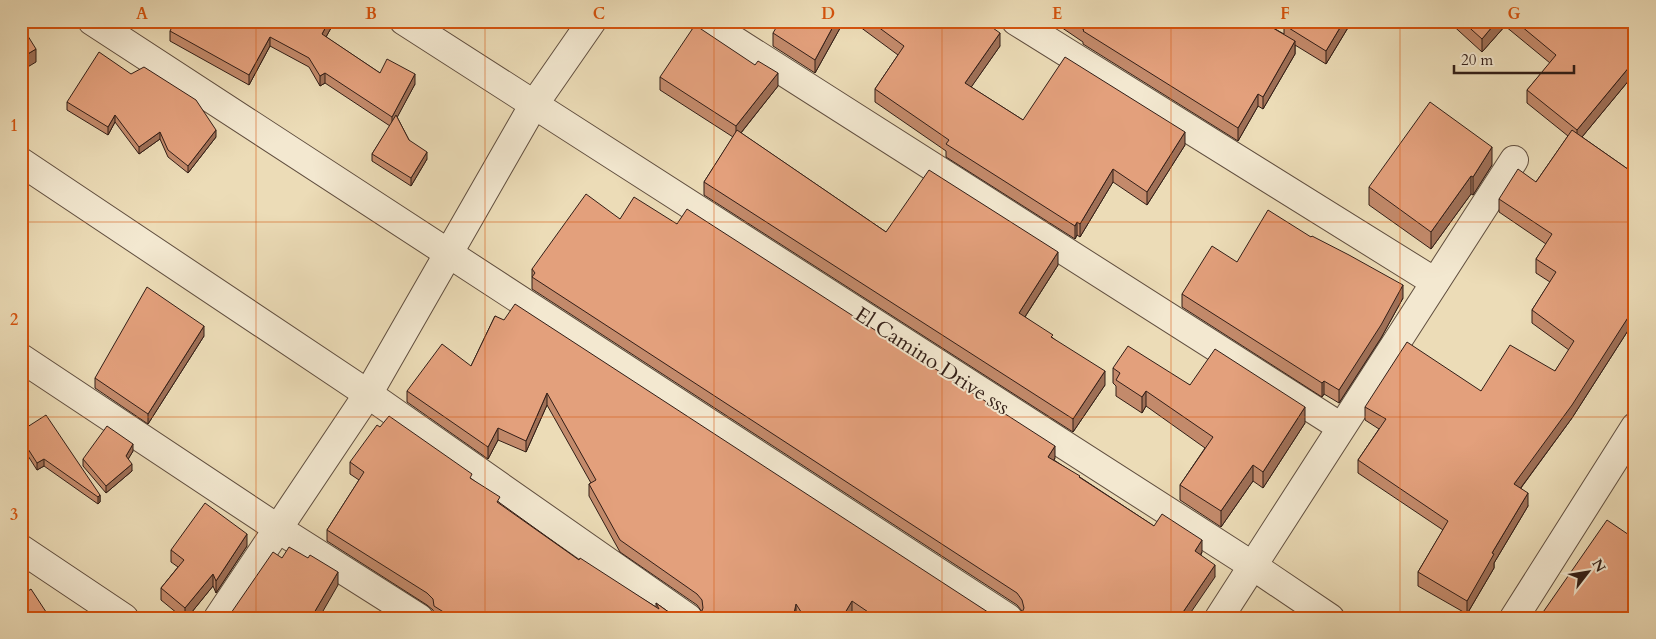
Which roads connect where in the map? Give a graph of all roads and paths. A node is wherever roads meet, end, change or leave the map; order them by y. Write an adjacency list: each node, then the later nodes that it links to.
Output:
1 (92, 21): 9 (street)
2 (404, 21): 6 (street, El Camino Drive sss)
3 (592, 21): 6 (street)
4 (704, 21): 13 (street)
5 (1016, 21): 10 (street)
6 (533, 106): 9 (street); 17 (street, El Camino Drive sss)
7 (1514, 160): 10 (street)
8 (21, 162): 12 (street)
9 (448, 255): 12 (street); 22 (street)
10 (1435, 282): 13 (street)
11 (21, 358): 15 (street)
12 (368, 394): 15 (street); 21 (street)
13 (1341, 427): 17 (street)
14 (1631, 439): 25 (street)
15 (277, 528): 19 (street); 20 (street)
16 (21, 549): 18 (street)
17 (1253, 566): 23 (street); 24 (street, El Camino Drive sss)
18 (124, 618)
19 (218, 618)
20 (419, 618)
21 (688, 618)
22 (1008, 618)
23 (1219, 618)
24 (1330, 618)
25 (1514, 618)

